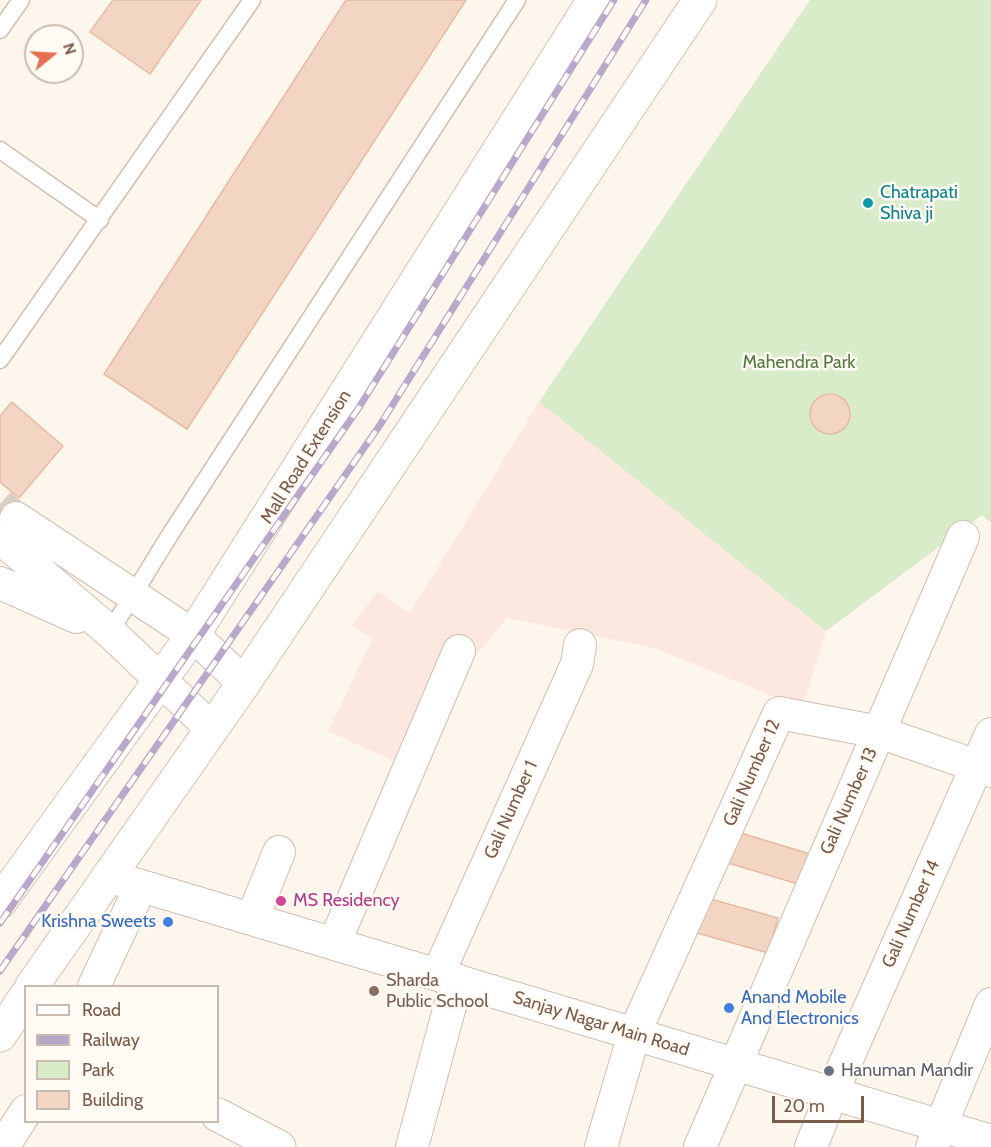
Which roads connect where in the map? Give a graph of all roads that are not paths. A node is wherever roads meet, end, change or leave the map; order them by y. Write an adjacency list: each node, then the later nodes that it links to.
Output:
1 (21, 0): 6 (lane)
2 (252, 0): 8 (lane)
3 (516, 0): 13 (lane)
4 (594, 0): 15 (main road, Mall Road Extension)
5 (700, 0): 19 (main road)
6 (0, 30)
7 (0, 150): 8 (lane)
8 (100, 220): 9 (lane)
9 (0, 360)
10 (8, 528): 13 (street); 14 (street)
11 (963, 537): 21 (street, Gali Number 13)
12 (0, 583): 14 (street)
13 (134, 596): 14 (lane); 15 (street)
14 (110, 632): 18 (street)
15 (193, 635): 18 (main road, Mall Road Extension); 19 (street)
16 (580, 645): 30 (street, Gali Number 1)
17 (459, 651): 29 (street)
18 (161, 681): 20 (street); 27 (main road, Mall Road Extension)
19 (244, 683): 20 (main road)
20 (212, 729): 25 (main road)
21 (879, 732): 23 (street, Gali Number 12); 34 (street, Gali Number 12); 35 (street, Gali Number 13)
22 (991, 735): 23 (street, Gali Number 14)
23 (984, 769): 36 (street, Gali Number 14)
24 (279, 852): 28 (street)
25 (108, 876): 26 (street, Sanjay Nagar Main Road); 31 (main road)
26 (141, 886): 28 (street, Sanjay Nagar Main Road); 32 (street)
27 (0, 902)
28 (252, 919): 29 (street, Sanjay Nagar Main Road)
29 (334, 944): 30 (street, Sanjay Nagar Main Road)
30 (447, 977): 34 (street, Sanjay Nagar Main Road); 43 (street, Gali Number 1)
31 (35, 985)
32 (95, 985)
33 (991, 1004): 39 (street)
34 (634, 1034): 35 (street, Sanjay Nagar Main Road); 44 (street)
35 (734, 1064): 36 (street, Sanjay Nagar Main Road); 45 (street, Gali Number 13)
36 (832, 1093): 39 (street, Sanjay Nagar Main Road); 46 (street, Gali Number 14)
37 (24, 1114): 41 (street)
38 (219, 1116): 42 (main road)
39 (937, 1137): 40 (street, Sanjay Nagar Main Road)
40 (991, 1141)
41 (3, 1146)
42 (279, 1147)
43 (412, 1147)
44 (601, 1147)
45 (700, 1147)
46 (812, 1147)

